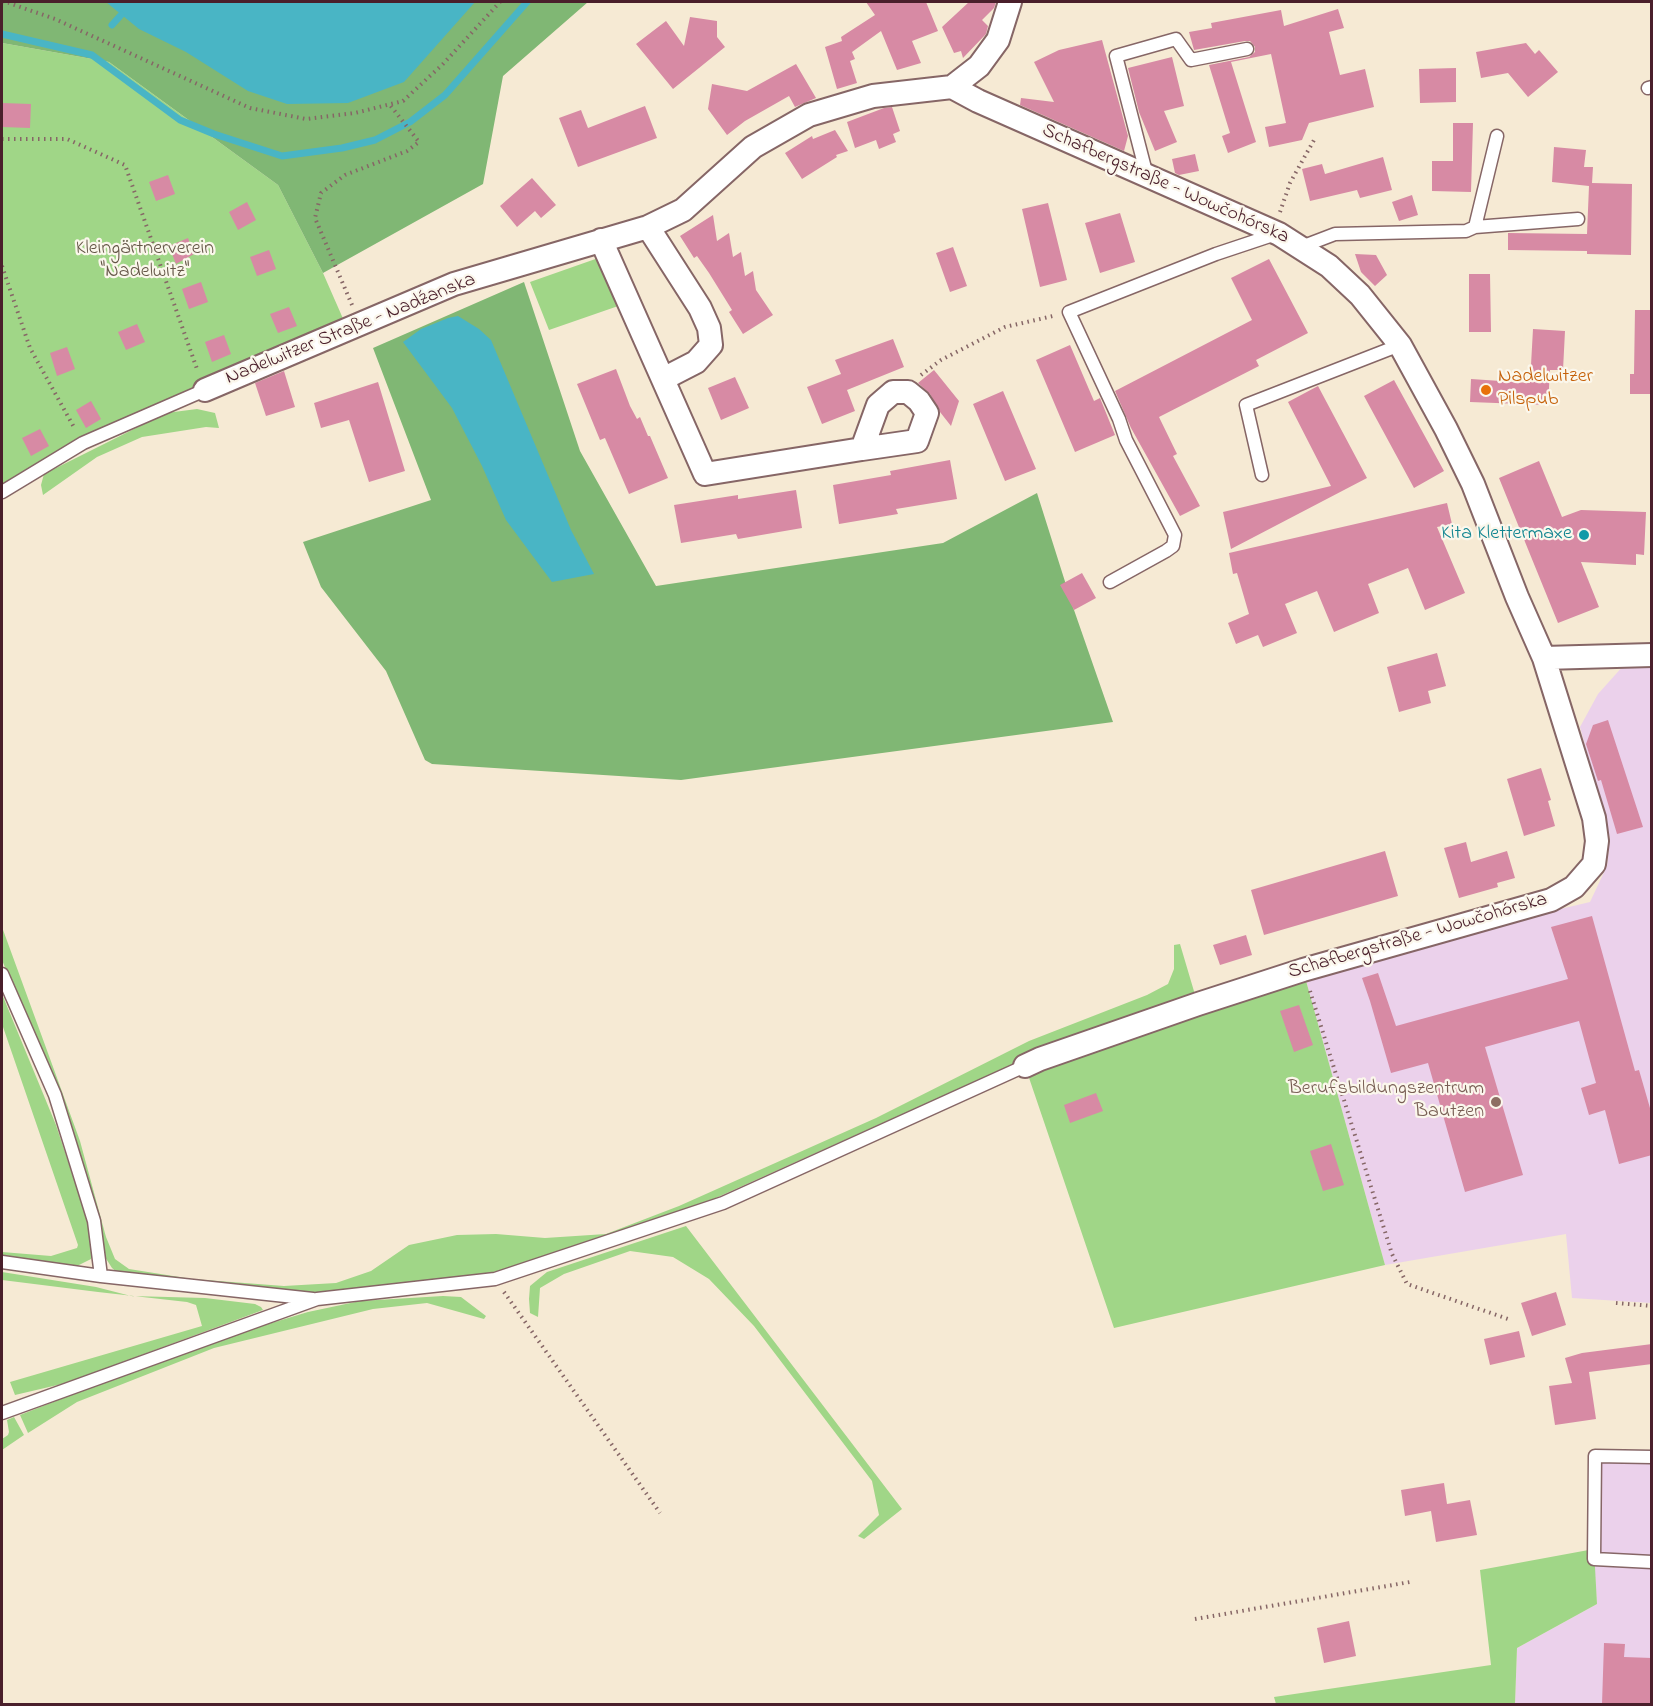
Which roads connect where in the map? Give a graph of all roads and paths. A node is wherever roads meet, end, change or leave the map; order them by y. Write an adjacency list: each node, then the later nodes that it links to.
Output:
1 (2, 2): 6 (path)
2 (500, 2): 6 (path)
3 (1010, 2): 5 (street)
4 (1247, 49): 10 (lane)
5 (952, 87): 10 (street, Schafbergstraße - Wowčohórska); 12 (street, Nadelwitzer Straße - Nadźanska)
6 (390, 105): 19 (path)
7 (1497, 136): 13 (lane)
8 (2, 139): 22 (path)
9 (1314, 140): 14 (path)
10 (1147, 177): 14 (street, Schafbergstraße - Wowčohórska)
11 (1578, 219): 13 (lane)
12 (648, 227): 15 (street, Nadelwitzer Straße - Nadźanska); 21 (street)
13 (1475, 227): 16 (lane)
14 (1272, 231): 16 (street, Schafbergstraße - Wowčohórska); 18 (lane)
15 (601, 240): 19 (street, Nadelwitzer Straße - Nadźanska); 21 (street)
16 (1301, 248): 20 (street, Schafbergstraße - Wowčohórska)
17 (2, 266): 24 (path)
18 (1069, 312): 23 (path); 28 (lane)
19 (360, 325): 22 (street, Nadelwitzer Straße - Nadźanska)
20 (1400, 345): 26 (lane); 30 (street, Schafbergstraße - Wowčohórska)
21 (663, 379): 25 (street)
22 (205, 390): 24 (lane)
23 (908, 392): 25 (street); 25 (street)
24 (83, 443): 27 (lane)
25 (862, 449)
26 (1262, 475)
27 (2, 492)
28 (1110, 582)
29 (1652, 655): 30 (street)
30 (1544, 658): 31 (street, Schafbergstraße - Wowčohórska)
31 (1303, 970): 33 (street, Schafbergstraße - Wowčohórska); 40 (path)
32 (2, 974): 35 (lane)
33 (1025, 1066): 36 (lane)
34 (2, 1262): 35 (lane)
35 (101, 1276): 37 (lane)
36 (495, 1279): 37 (lane); 43 (path)
37 (317, 1299): 41 (lane)
38 (1616, 1303): 39 (path)
39 (1652, 1306)
40 (1511, 1320)
41 (2, 1413)
42 (1652, 1457): 44 (lane)
43 (660, 1513)
44 (1652, 1562)
45 (1410, 1582): 46 (path)
46 (1195, 1619)

